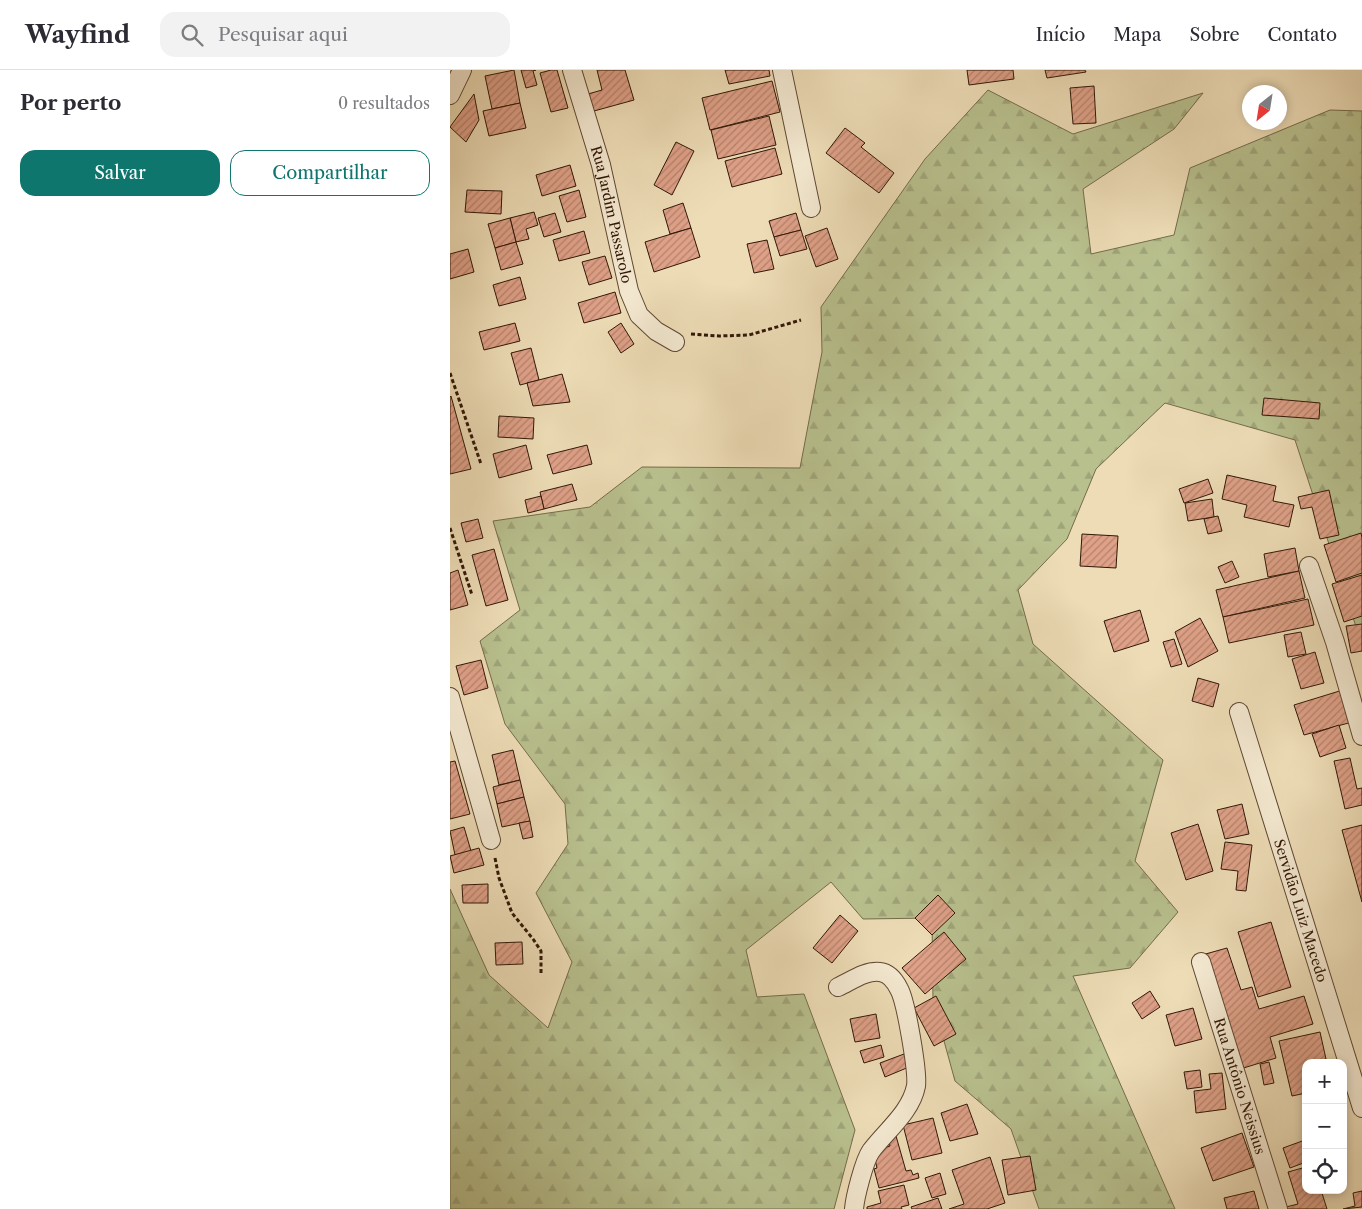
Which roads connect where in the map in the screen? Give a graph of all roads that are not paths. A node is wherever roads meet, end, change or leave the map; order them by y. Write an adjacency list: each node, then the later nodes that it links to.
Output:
1 (572, 70): 4 (street, Rua Jardim Passarolo)
2 (782, 70): 3 (street)
3 (812, 208)
4 (675, 342)
5 (1309, 566): 8 (street)
6 (450, 696): 9 (street)
7 (1239, 712): 12 (street, Servidão Luiz Macedo)
8 (1362, 736)
9 (491, 840)
10 (1201, 962): 14 (street, Rua Antônio Neissius)
11 (838, 987): 13 (street)
12 (1362, 1108)
13 (854, 1209)
14 (1278, 1209)

